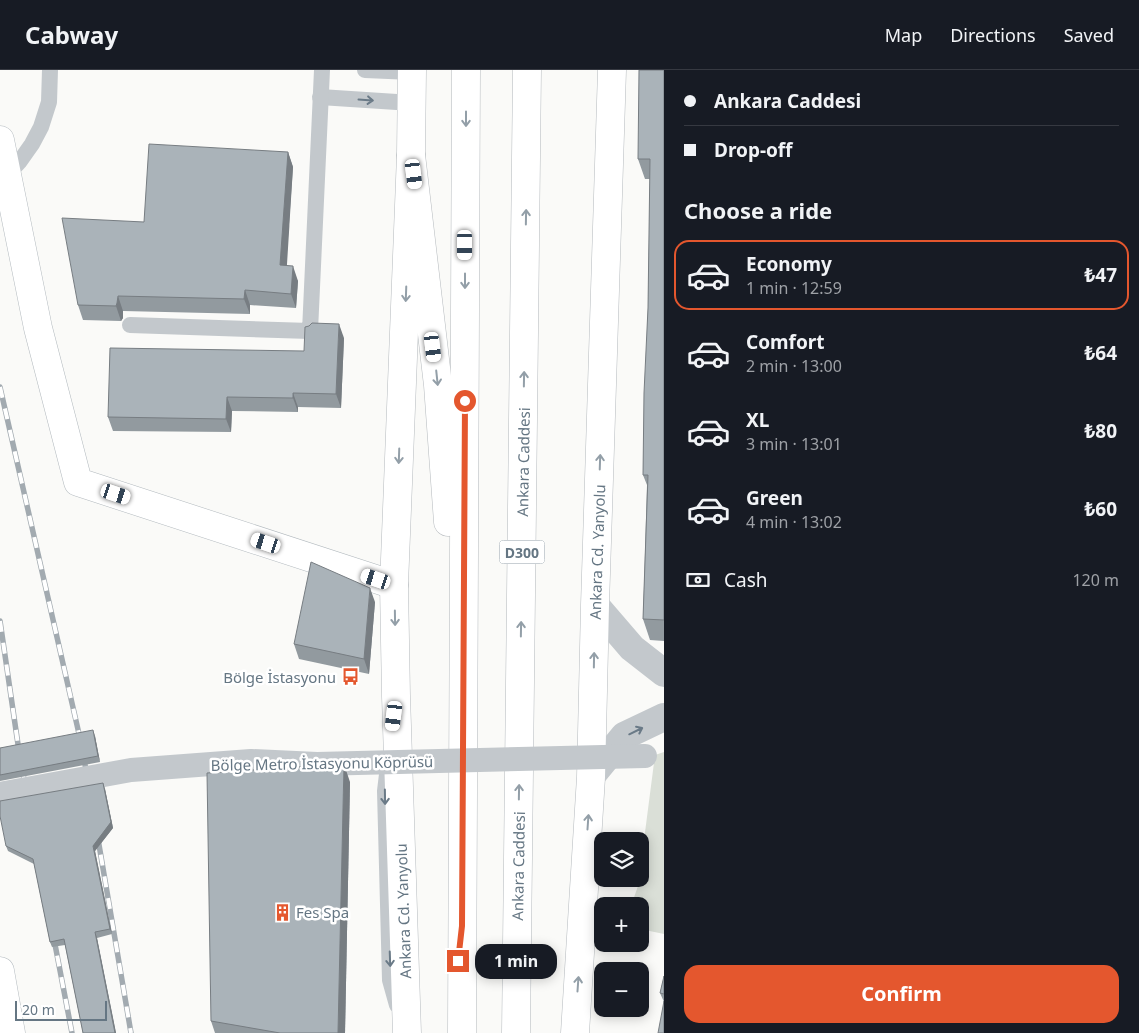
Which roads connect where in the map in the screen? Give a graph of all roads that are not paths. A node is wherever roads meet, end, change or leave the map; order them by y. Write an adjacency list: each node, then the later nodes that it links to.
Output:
1 (50, 70): 12 (lane)
2 (322, 70): 8 (lane)
3 (365, 70): 7 (lane)
4 (466, 70): 18 (main road, one-way to 18)
5 (528, 70): 28 (main road, Ankara Caddesi / D300, one-way to 5)
6 (612, 70): 15 (main road, Ankara Cd. Yanyolu, one-way to 6)
7 (412, 71): 9 (main road, Ankara Cd. Yanyolu)
8 (320, 97): 9 (lane, one-way to 9); 13 (lane)
9 (412, 103): 11 (main road, Ankara Cd. Yanyolu)
10 (0, 140): 12 (main road)
11 (411, 155): 14 (main road, Ankara Cd. Yanyolu, one-way to 14); 18 (main road, one-way to 18)
12 (7, 175): 14 (main road)
13 (130, 325)
14 (394, 585): 25 (main road, Ankara Cd. Yanyolu, one-way to 25)
15 (595, 606): 16 (street); 20 (main road, Ankara Cd. Yanyolu, one-way to 15)
16 (664, 673)
17 (664, 717): 20 (street, one-way to 17)
18 (463, 733): 22 (main road)
19 (646, 756): 21 (street, Bölge Metro İstasyonu Köprüsü, bridge)
20 (591, 777): 29 (main road, Ankara Cd. Yanyolu, one-way to 20)
21 (0, 794)
22 (462, 926): 26 (main road); 27 (main road)
23 (0, 971): 24 (main road)
24 (11, 1033)
25 (406, 1033)
26 (448, 1033)
27 (462, 1033)
28 (516, 1033)
29 (574, 1033)

